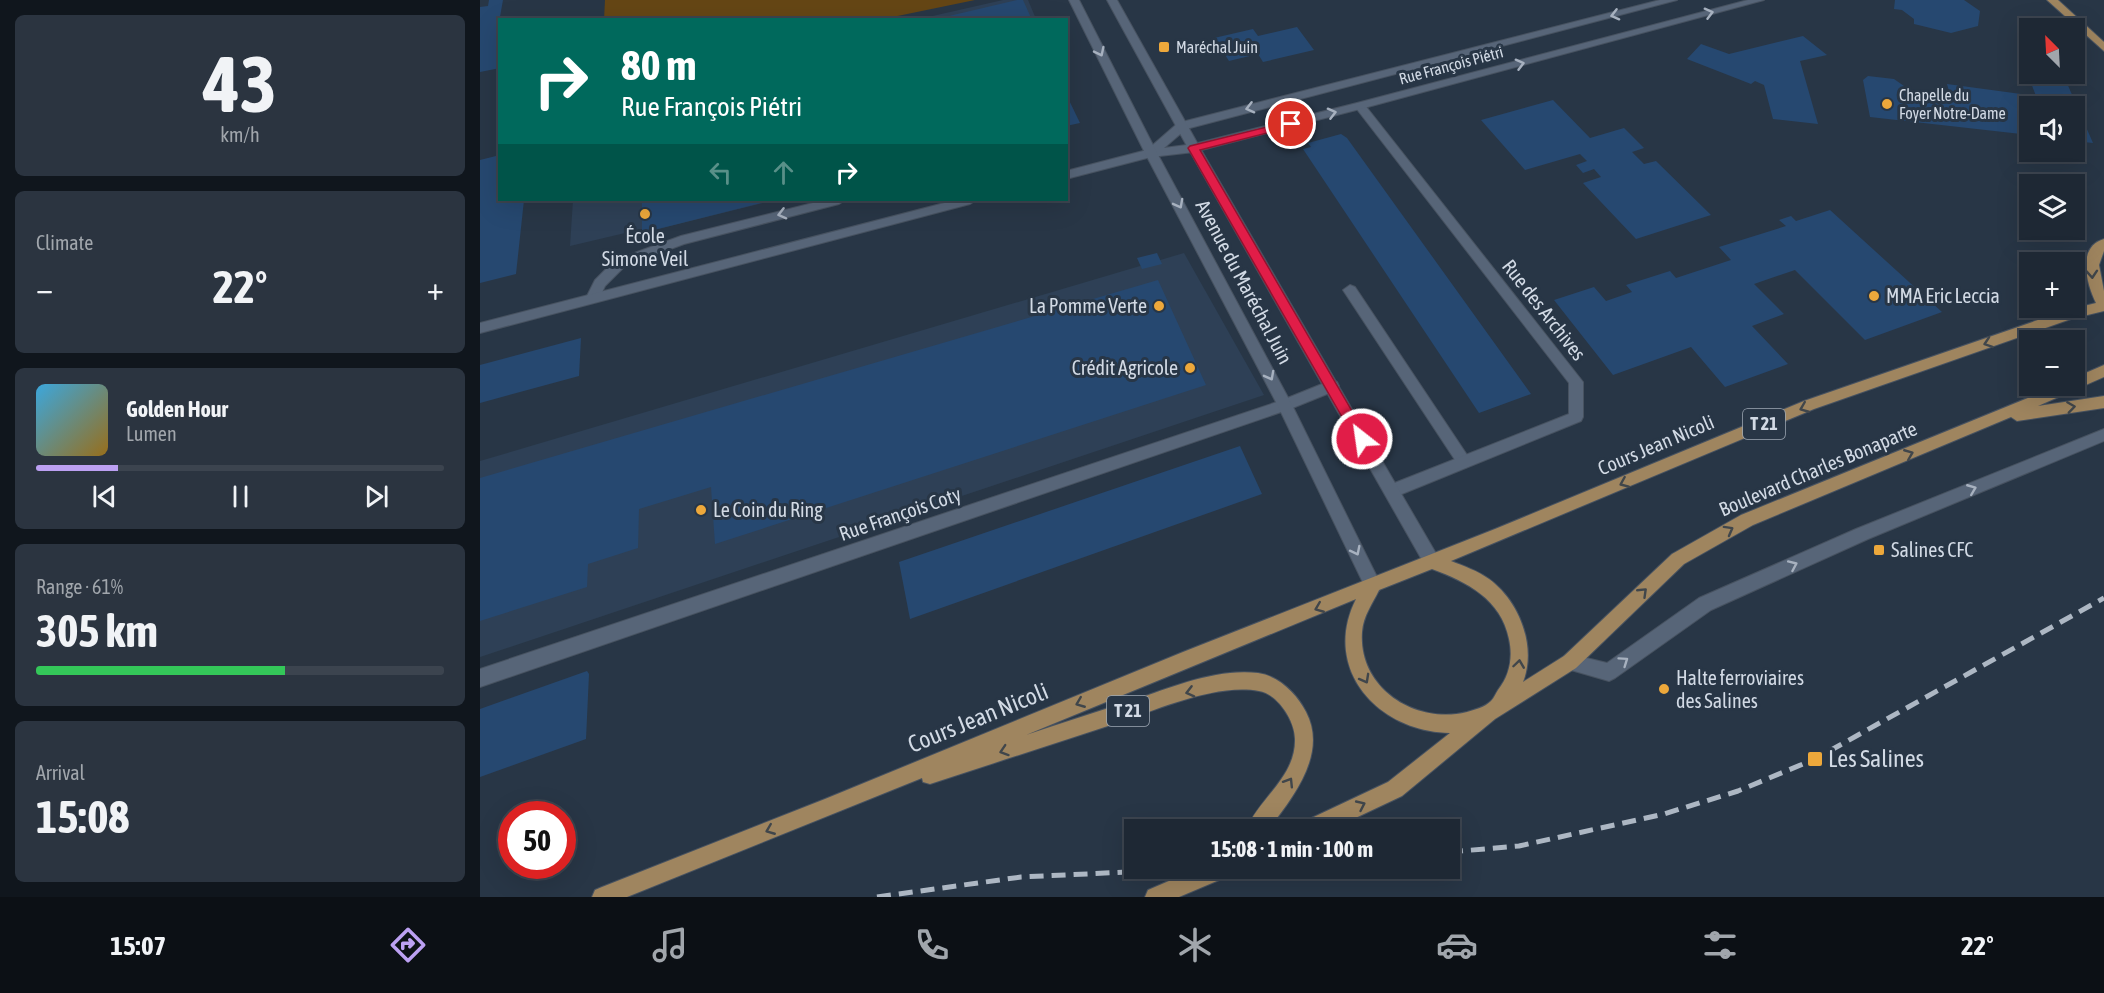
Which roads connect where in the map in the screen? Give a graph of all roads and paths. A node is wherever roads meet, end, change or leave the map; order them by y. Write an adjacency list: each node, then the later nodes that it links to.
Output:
1 (1074, 0): 10 (street, Avenue du Maréchal Juin, one-way to 10)
2 (1112, 0): 8 (street, Avenue du Maréchal Juin)
3 (1672, 0): 8 (street, Rue François Piétri, one-way to 8)
4 (1759, 0): 7 (street, Rue François Piétri, one-way to 4)
5 (2052, 1): 6 (main road)
6 (2104, 48)
7 (1360, 106): 9 (street, Rue François Piétri, one-way to 7); 27 (street, Rue des Archives)
8 (1182, 126): 9 (street, Avenue du Maréchal Juin); 10 (street, Rue François Piétri)
9 (1194, 148): 10 (street, Rue François Piétri); 21 (street, Avenue du Maréchal Juin)
10 (1151, 153): 11 (street, Rue François Piétri); 24 (street, Avenue du Maréchal Juin, one-way to 24)
11 (1068, 174)
12 (834, 201): 16 (street, one-way to 16)
13 (966, 201): 16 (street)
14 (2104, 243): 17 (main road, one-way to 17)
15 (1350, 290): 27 (street)
16 (594, 298): 18 (street)
17 (2104, 306): 29 (main road, Cours Jean Nicoli / T 21, one-way to 29)
18 (480, 328)
19 (2104, 371): 20 (main road, Boulevard Charles Bonaparte)
20 (2085, 380)
21 (1332, 386): 24 (street, Rue François Coty); 28 (street, Avenue du Maréchal Juin)
22 (2048, 396): 25 (main road, Boulevard Charles Bonaparte)
23 (2104, 402): 25 (main road, one-way to 23)
24 (1286, 405): 30 (street, Avenue du Maréchal Juin, one-way to 30); 32 (street, Rue François Coty)
25 (1997, 418): 31 (main road, Boulevard Charles Bonaparte, one-way to 25)
26 (2104, 435): 31 (street, one-way to 26)
27 (1464, 462): 28 (street, Rue des Archives)
28 (1392, 491): 29 (street, Avenue du Maréchal Juin)
29 (1432, 562): 30 (main road); 33 (main road, one-way to 29)
30 (1373, 586): 33 (main road, one-way to 33); 34 (main road, Cours Jean Nicoli / T 21, one-way to 34)
31 (1570, 662): 33 (main road, Boulevard Charles Bonaparte)
32 (480, 678)
33 (1489, 713): 36 (main road, Boulevard Charles Bonaparte, one-way to 33)
34 (825, 809): 35 (main road, T 21, one-way to 34); 38 (main road, Cours Jean Nicoli / T 21, one-way to 38)
35 (1263, 819)
36 (1331, 819)
37 (1198, 879): 39 (main road)
38 (602, 897)
39 (1155, 897)

